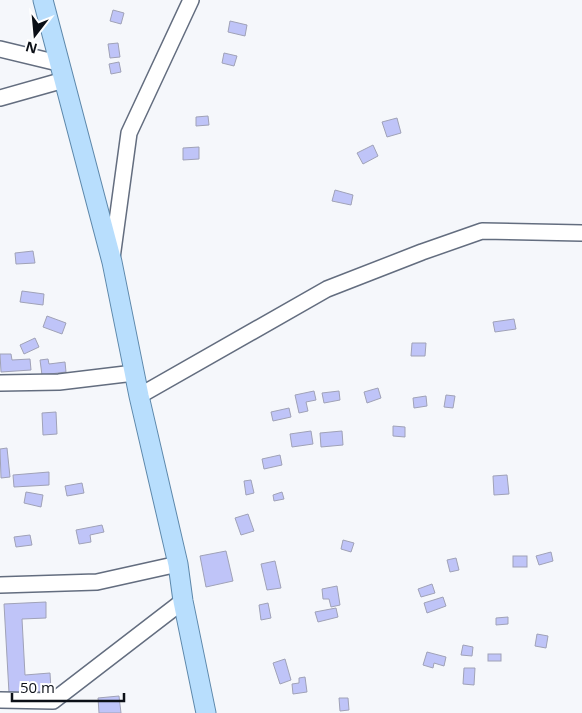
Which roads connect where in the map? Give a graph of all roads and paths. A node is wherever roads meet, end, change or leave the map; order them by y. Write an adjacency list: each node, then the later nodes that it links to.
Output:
1 (43, 0): 4 (main road)
2 (191, 0): 7 (street)
3 (0, 49): 4 (street)
4 (61, 72): 5 (street); 7 (main road)
5 (0, 98)
6 (582, 233): 10 (street)
7 (112, 262): 8 (main road)
8 (134, 373): 9 (street); 10 (main road)
9 (0, 383)
10 (139, 396): 11 (main road)
11 (178, 564): 12 (street); 13 (main road)
12 (0, 585)
13 (183, 601): 15 (street); 16 (main road)
14 (0, 700): 15 (street)
15 (52, 707)
16 (206, 713)

